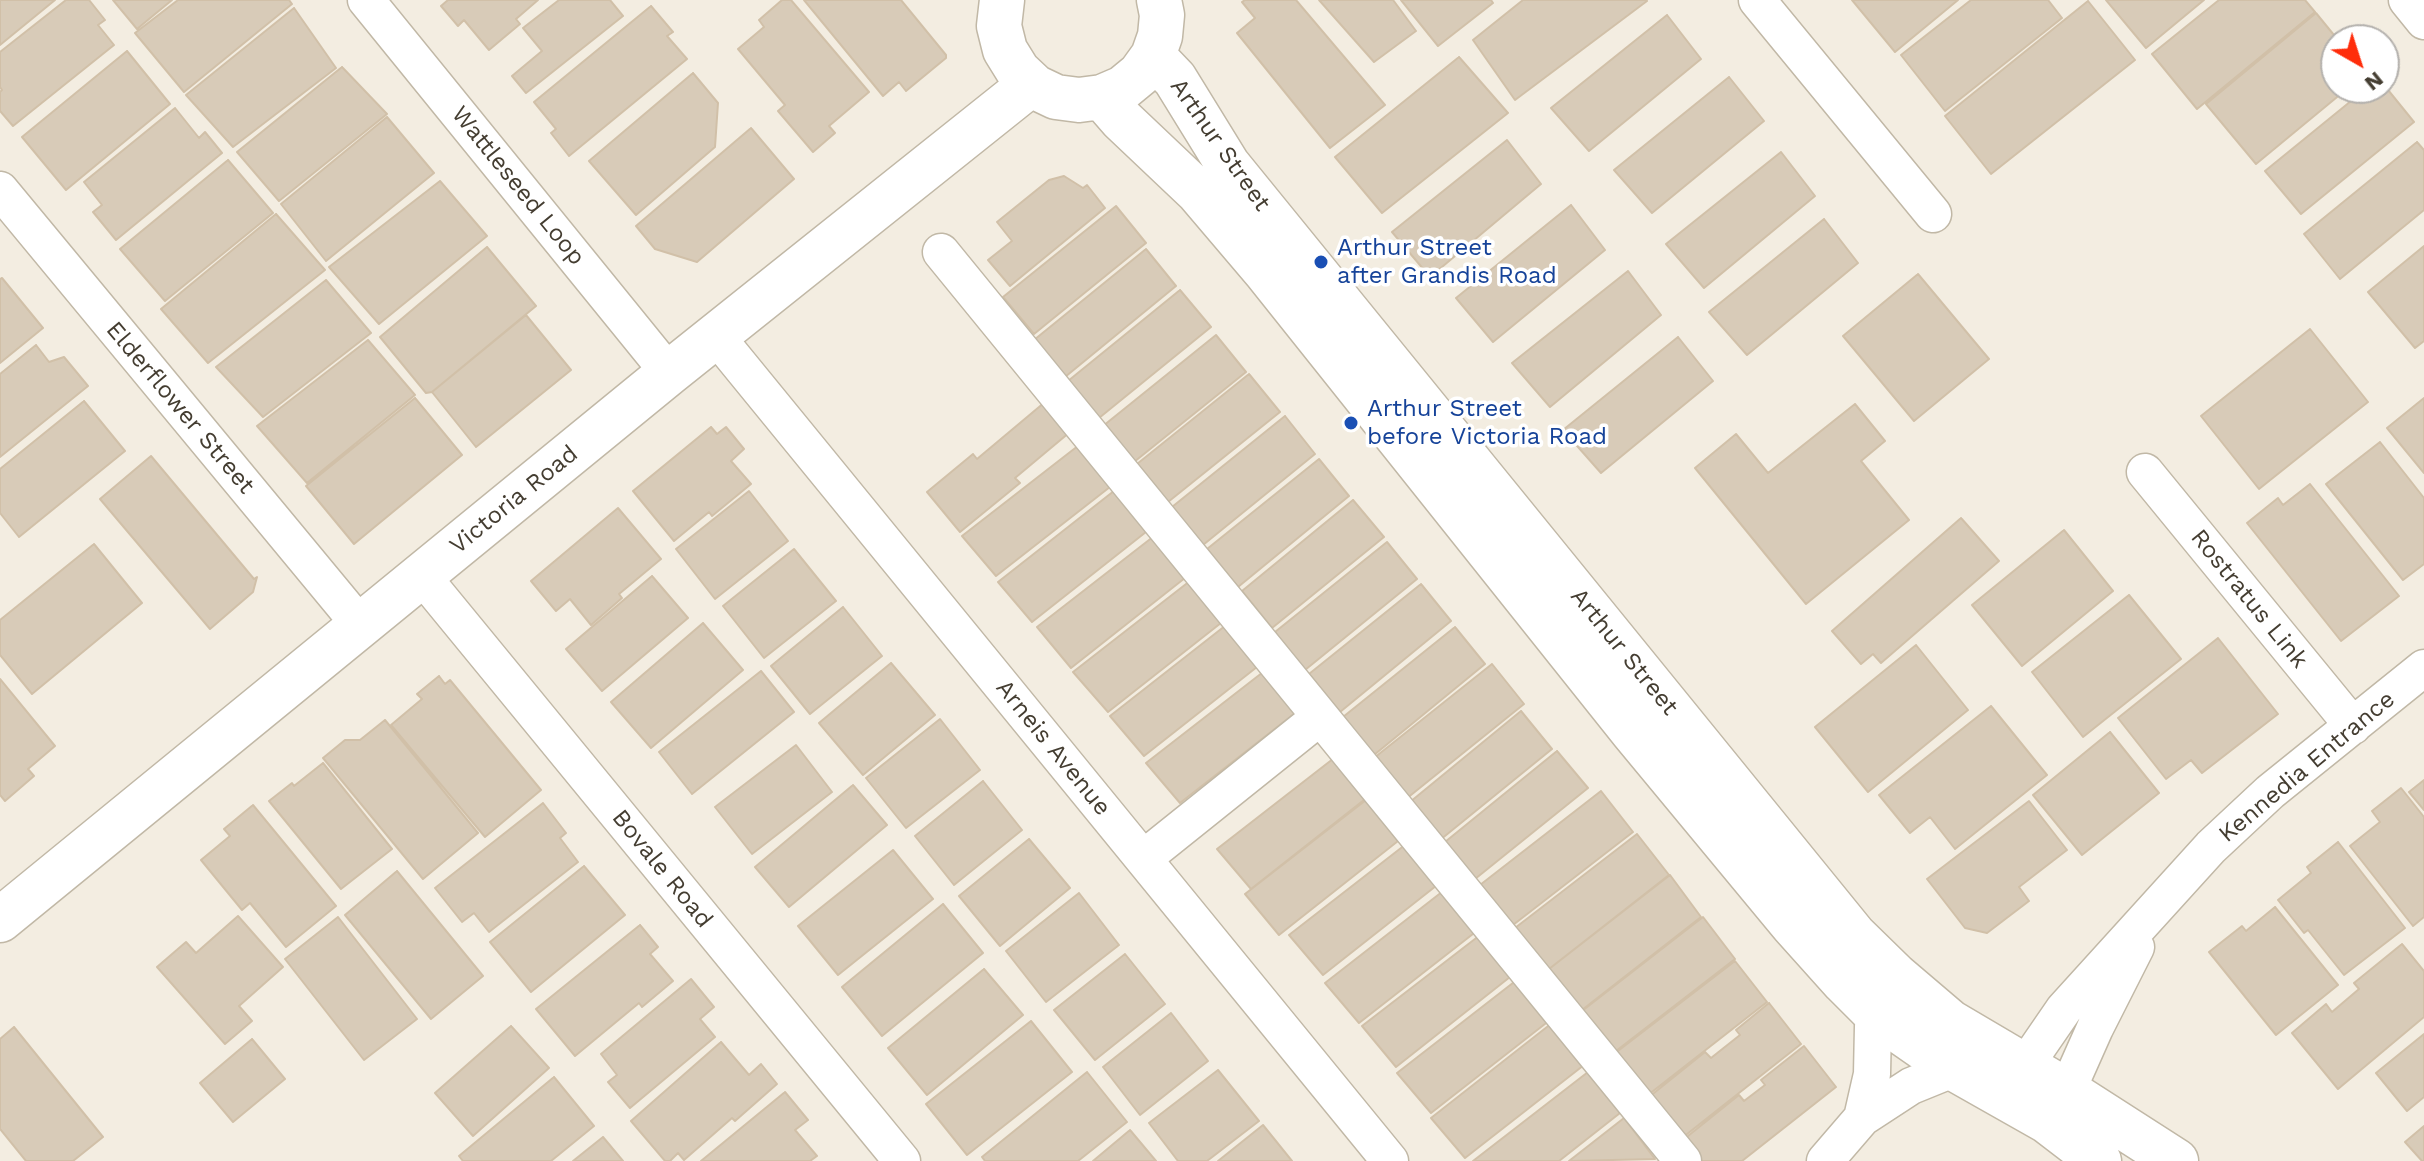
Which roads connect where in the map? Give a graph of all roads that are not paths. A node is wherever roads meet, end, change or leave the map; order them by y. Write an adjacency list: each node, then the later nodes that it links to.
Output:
1 (366, 0): 14 (street, Wattleseed Loop)
2 (1002, 0): 8 (street)
3 (1159, 0): 7 (street)
4 (1757, 0): 11 (street)
5 (2407, 0): 6 (street)
6 (2424, 21)
7 (1153, 56): 9 (street); 26 (street, Arthur Street)
8 (1031, 84): 9 (street); 13 (street, Victoria Road)
9 (1102, 97): 24 (street, Arthur Street)
10 (0, 190): 17 (street, Elderflower Street)
11 (1933, 214)
12 (941, 252): 19 (street)
13 (716, 336): 14 (street, Victoria Road); 21 (street, Arneis Avenue)
14 (669, 373): 16 (street, Victoria Road)
15 (2145, 472): 20 (street, Rostratus Link)
16 (422, 576): 17 (street, Victoria Road); 29 (street, Bovale Road)
17 (361, 626): 23 (street, Victoria Road)
18 (2424, 668): 20 (street, Kennedia Entrance)
19 (1320, 717): 21 (street); 31 (street)
20 (2353, 726): 22 (street, Kennedia Entrance)
21 (1144, 858): 30 (street, Arneis Avenue)
22 (2159, 903): 26 (street, Kennedia Entrance); 27 (street, Kennedia Entrance)
23 (1, 916)
24 (1879, 1017): 25 (street, Arthur Street); 28 (street)
25 (1948, 1065): 26 (street, Arthur Street); 28 (street)
26 (2014, 1080): 27 (street, Arthur Street)
27 (2057, 1106): 33 (street, Arthur Street); 34 (street, Arthur Street)
28 (1862, 1118): 32 (street)
29 (902, 1161)
30 (1390, 1161)
31 (1683, 1161)
32 (1825, 1161)
33 (2099, 1161)
34 (2176, 1161)

